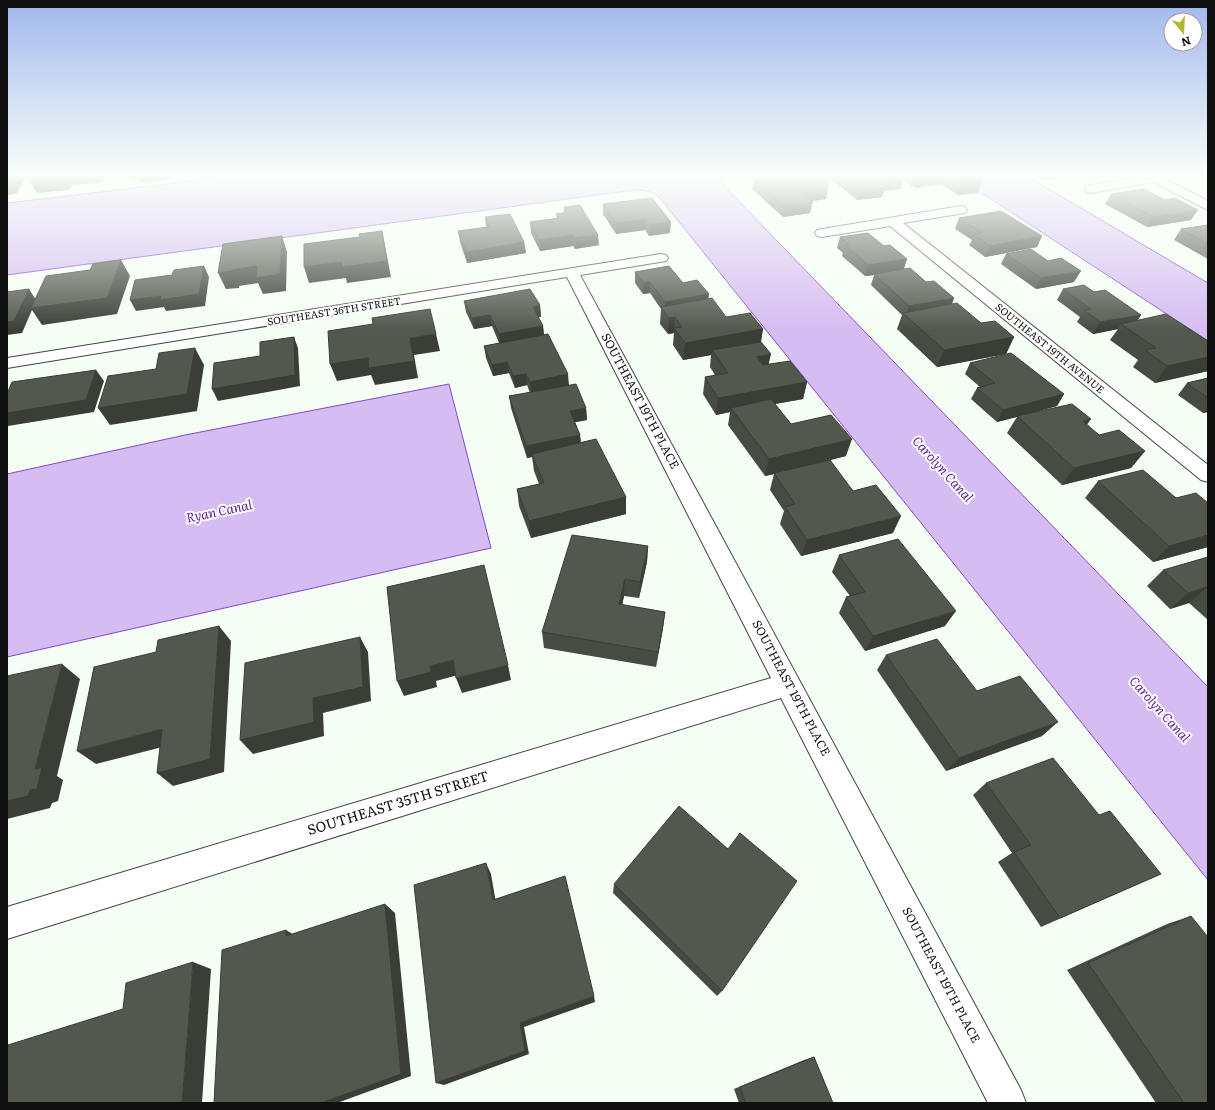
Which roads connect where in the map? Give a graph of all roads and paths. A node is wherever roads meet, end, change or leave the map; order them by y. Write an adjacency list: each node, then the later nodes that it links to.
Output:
1 (861, 227): 3 (street)
2 (898, 227): 7 (street, SOUTHEAST 19TH AVENUE)
3 (822, 233)
4 (661, 258): 5 (street, SOUTHEAST 36TH STREET)
5 (572, 273): 6 (street, SOUTHEAST 36TH STREET); 8 (street, SOUTHEAST 19TH PLACE)
6 (7, 364)
7 (1208, 475)
8 (789, 684): 9 (street, SOUTHEAST 35TH STREET); 10 (street, SOUTHEAST 19TH PLACE)
9 (7, 922)
10 (1008, 1103)

